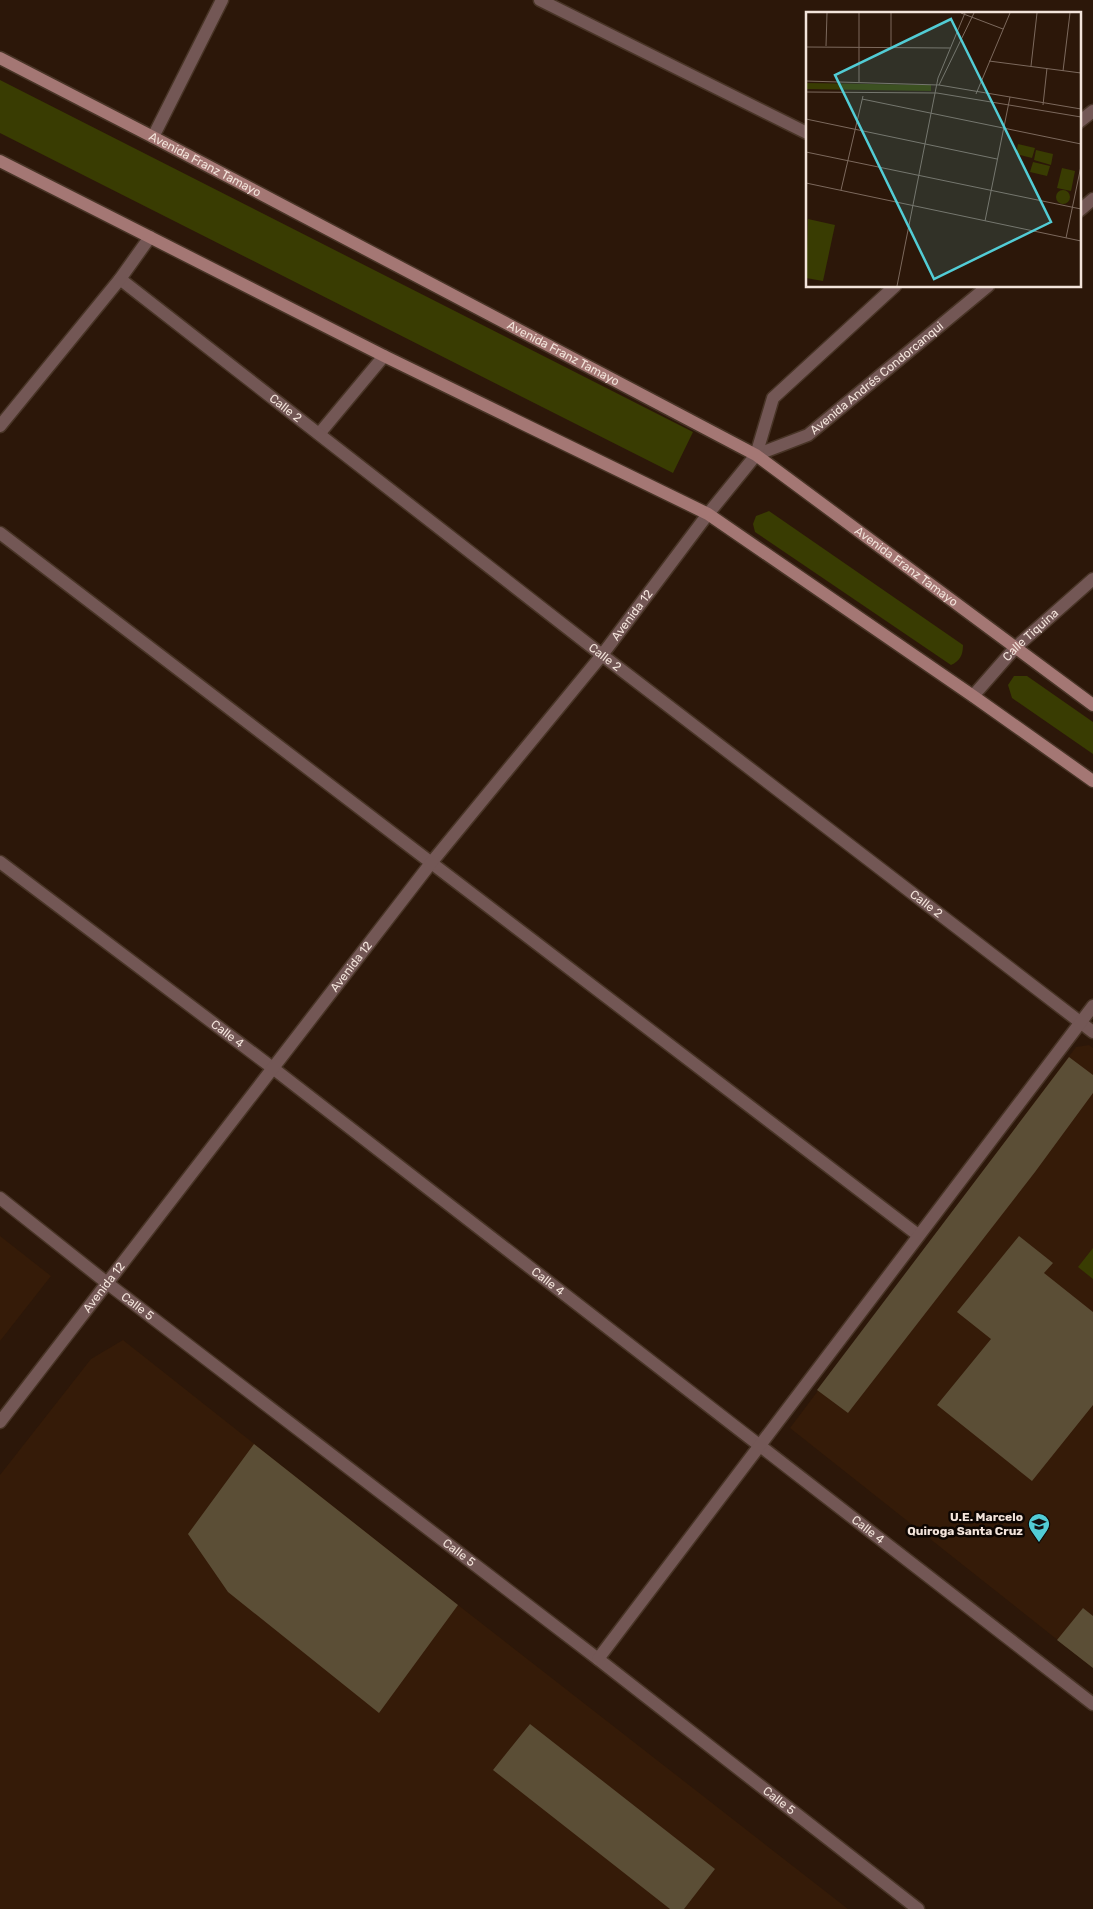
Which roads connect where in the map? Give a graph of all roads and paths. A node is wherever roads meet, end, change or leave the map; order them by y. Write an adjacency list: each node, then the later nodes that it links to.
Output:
1 (222, 0): 7 (street)
2 (540, 0): 6 (street)
3 (0, 58): 7 (main road, Avenida Franz Tamayo)
4 (1093, 110): 5 (street)
5 (1080, 121)
6 (806, 133)
7 (153, 137): 18 (main road, Avenida Franz Tamayo)
8 (0, 161): 11 (main road)
9 (1093, 199): 10 (street)
10 (1080, 210)
11 (150, 237): 12 (street); 15 (main road)
12 (120, 280): 16 (street); 17 (street, Calle 2)
13 (893, 288): 18 (street, Avenida Andrés Condorcanqui)
14 (986, 288): 18 (street, Avenida Andrés Condorcanqui)
15 (384, 356): 17 (street); 19 (main road)
16 (0, 426)
17 (319, 434): 23 (street, Calle 2)
18 (756, 455): 19 (street, Avenida Andrés Condorcanqui); 22 (main road, Avenida Franz Tamayo)
19 (708, 514): 23 (street, Avenida 12); 24 (main road)
20 (0, 533): 28 (street)
21 (1093, 579): 22 (street, Calle Tiquina)
22 (1015, 648): 24 (street, Calle Tiquina); 25 (main road, Avenida Franz Tamayo)
23 (602, 655): 28 (street, Avenida 12); 30 (street, Calle 2)
24 (974, 696): 26 (main road)
25 (1093, 705)
26 (1093, 781)
27 (0, 862): 32 (street, Calle 4)
28 (431, 864): 32 (street, Avenida 12); 34 (street)
29 (1093, 1006): 30 (street)
30 (1080, 1022): 31 (street, Calle 2); 34 (street)
31 (1093, 1032)
32 (274, 1069): 35 (street, Avenida 12); 37 (street, Calle 4)
33 (0, 1198): 35 (street, Calle 5)
34 (918, 1235): 37 (street)
35 (106, 1283): 36 (street, Avenida 12); 38 (street, Calle 5)
36 (0, 1422)
37 (761, 1446): 38 (street); 39 (street, Calle 4)
38 (598, 1659): 40 (street, Calle 5)
39 (1093, 1704)
40 (918, 1909)

